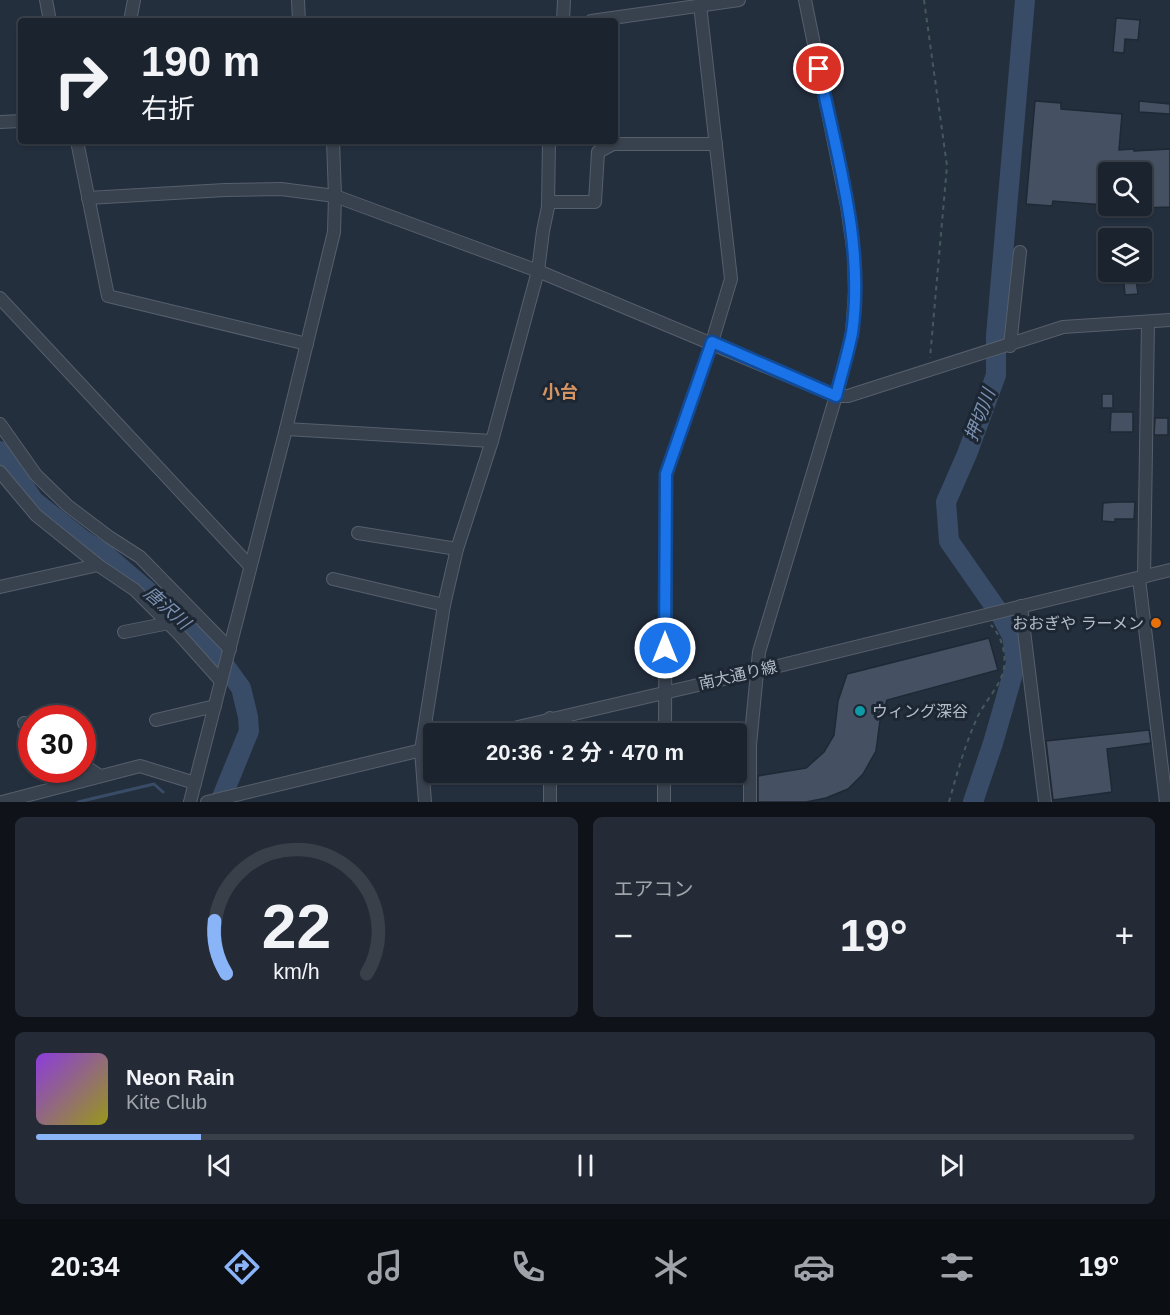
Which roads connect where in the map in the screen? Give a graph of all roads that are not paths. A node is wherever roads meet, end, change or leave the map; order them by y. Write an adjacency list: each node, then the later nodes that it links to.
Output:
1 (46, 0): 8 (street)
2 (134, 0): 9 (street)
3 (298, 0): 10 (street)
4 (564, 0): 11 (street)
5 (739, 0): 7 (street)
6 (805, 0): 30 (street)
7 (700, 5): 12 (street); 18 (street)
8 (49, 18)
9 (131, 18)
10 (300, 18)
11 (563, 18)
12 (611, 18)
13 (18, 121): 14 (street)
14 (0, 122)
15 (77, 144): 20 (street)
16 (333, 144): 19 (street)
17 (549, 144): 21 (street)
18 (716, 144): 21 (street); 27 (street)
19 (335, 196): 20 (street); 23 (street); 28 (street)
20 (88, 198): 28 (street)
21 (548, 202): 23 (street)
22 (1020, 252): 29 (street)
23 (538, 271): 27 (street); 33 (street)
24 (0, 298): 38 (street)
25 (1170, 320): 26 (street)
26 (1148, 322): 29 (street); 40 (street)
27 (712, 342): 30 (street); 50 (street)
28 (307, 344): 32 (street)
29 (1007, 347): 30 (street)
30 (836, 396): 48 (street)
31 (0, 424): 47 (street)
32 (286, 429): 33 (street); 38 (street)
33 (492, 441): 36 (street)
34 (0, 472): 37 (street)
35 (358, 533): 36 (street)
36 (457, 549): 43 (street)
37 (98, 565): 42 (street); 45 (street)
38 (250, 566): 47 (street)
39 (1170, 570): 40 (street)
40 (1142, 578): 44 (street); 74 (street)
41 (333, 579): 43 (street)
42 (0, 587)
43 (444, 605): 54 (street)
44 (1015, 608): 48 (street, 南大通り線); 73 (street)
45 (169, 623): 46 (street); 49 (street)
46 (124, 632)
47 (229, 652): 49 (street)
48 (758, 671): 50 (street, 南大通り線); 72 (street)
49 (221, 679): 51 (street)
50 (665, 692): 52 (street, 南大通り線); 57 (street)
51 (215, 706): 53 (street); 61 (street)
52 (550, 718): 55 (street, 南大通り線); 56 (street)
53 (156, 720)
54 (430, 723)
55 (531, 723)
56 (550, 723)
57 (665, 723)
58 (423, 749): 65 (street)
59 (96, 773): 60 (street)
60 (100, 776): 61 (street); 66 (street)
61 (195, 783): 67 (street)
62 (426, 783): 69 (street)
63 (550, 783): 70 (street)
64 (664, 783): 71 (street)
65 (235, 798): 68 (street)
66 (2, 802)
67 (190, 802)
68 (208, 802)
69 (425, 802)
70 (550, 802)
71 (664, 802)
72 (750, 802)
73 (1045, 802)
74 (1166, 802)

